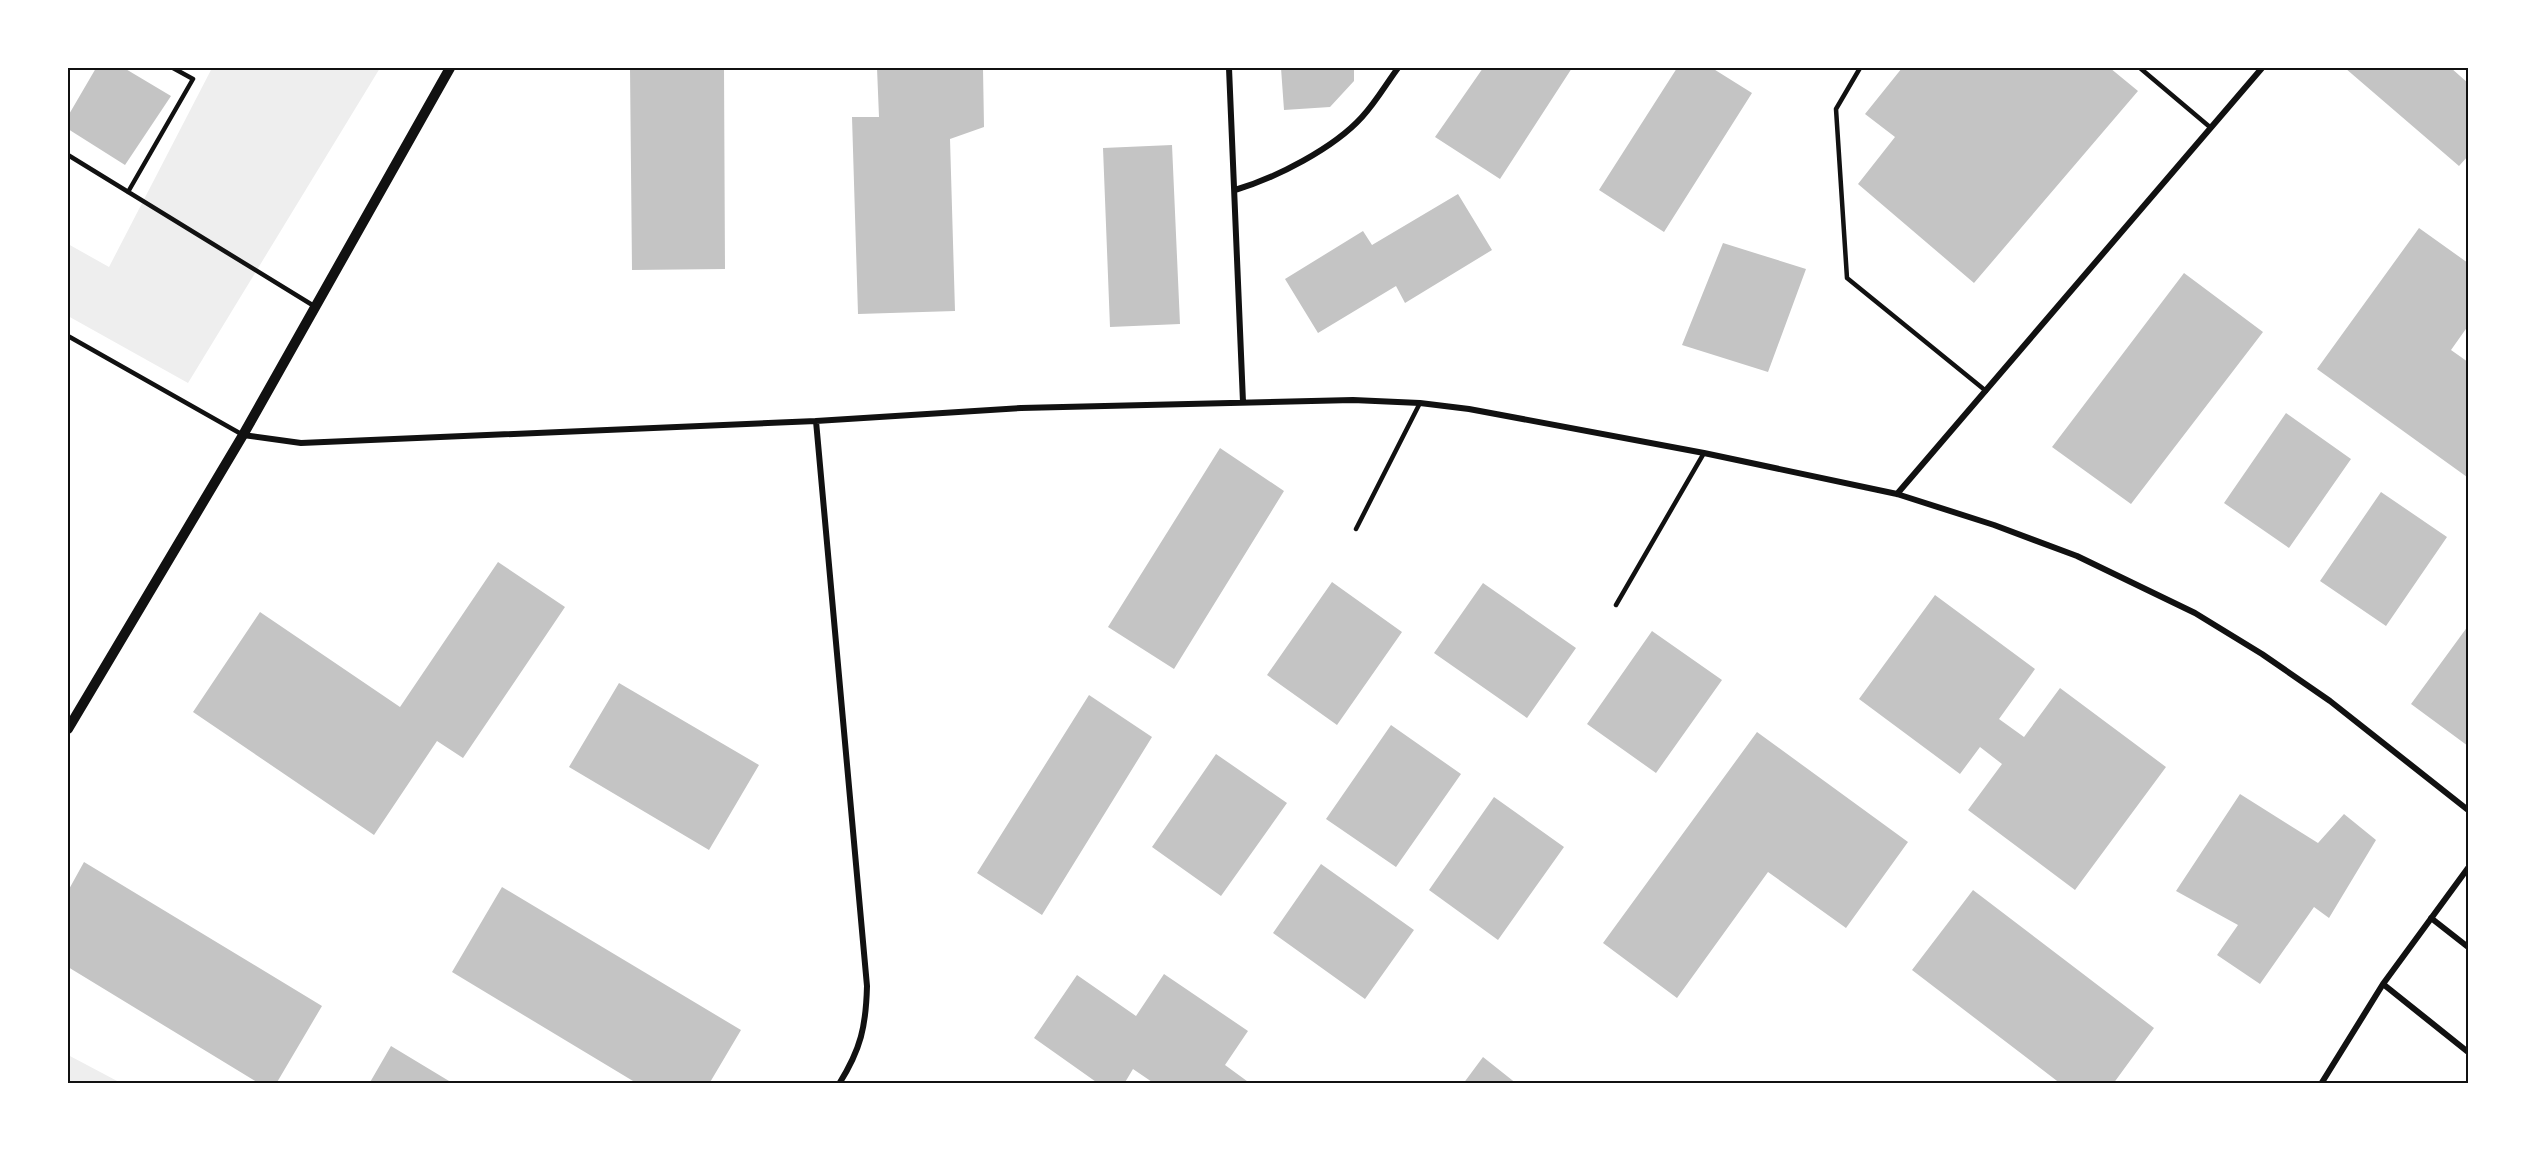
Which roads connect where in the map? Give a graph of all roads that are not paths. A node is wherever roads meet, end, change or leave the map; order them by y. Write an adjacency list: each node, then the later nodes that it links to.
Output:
1 (173, 68): 11 (lane)
2 (450, 68): 12 (street)
3 (1229, 68): 10 (street)
4 (1398, 68): 10 (street)
5 (1860, 68): 14 (lane)
6 (2140, 68): 8 (lane)
7 (2262, 68): 8 (street)
8 (2211, 128): 14 (street)
9 (68, 154): 11 (lane)
10 (1235, 190): 15 (street)
11 (128, 192): 12 (lane)
12 (316, 308): 18 (street)
13 (68, 336): 18 (lane)
14 (1986, 391): 20 (street)
15 (1244, 402): 16 (street); 17 (street)
16 (1420, 403): 19 (street); 21 (lane)
17 (816, 421): 18 (street); 30 (street)
18 (243, 435): 23 (street)
19 (1704, 453): 20 (street); 22 (lane)
20 (1897, 494): 24 (street)
21 (1356, 530)
22 (1616, 605)
23 (68, 729)
24 (2469, 810)
25 (2469, 868): 26 (street)
26 (2431, 918): 27 (street); 28 (street)
27 (2469, 947)
28 (2383, 984): 29 (street); 31 (street)
29 (2469, 1052)
30 (839, 1083)
31 (2321, 1083)

